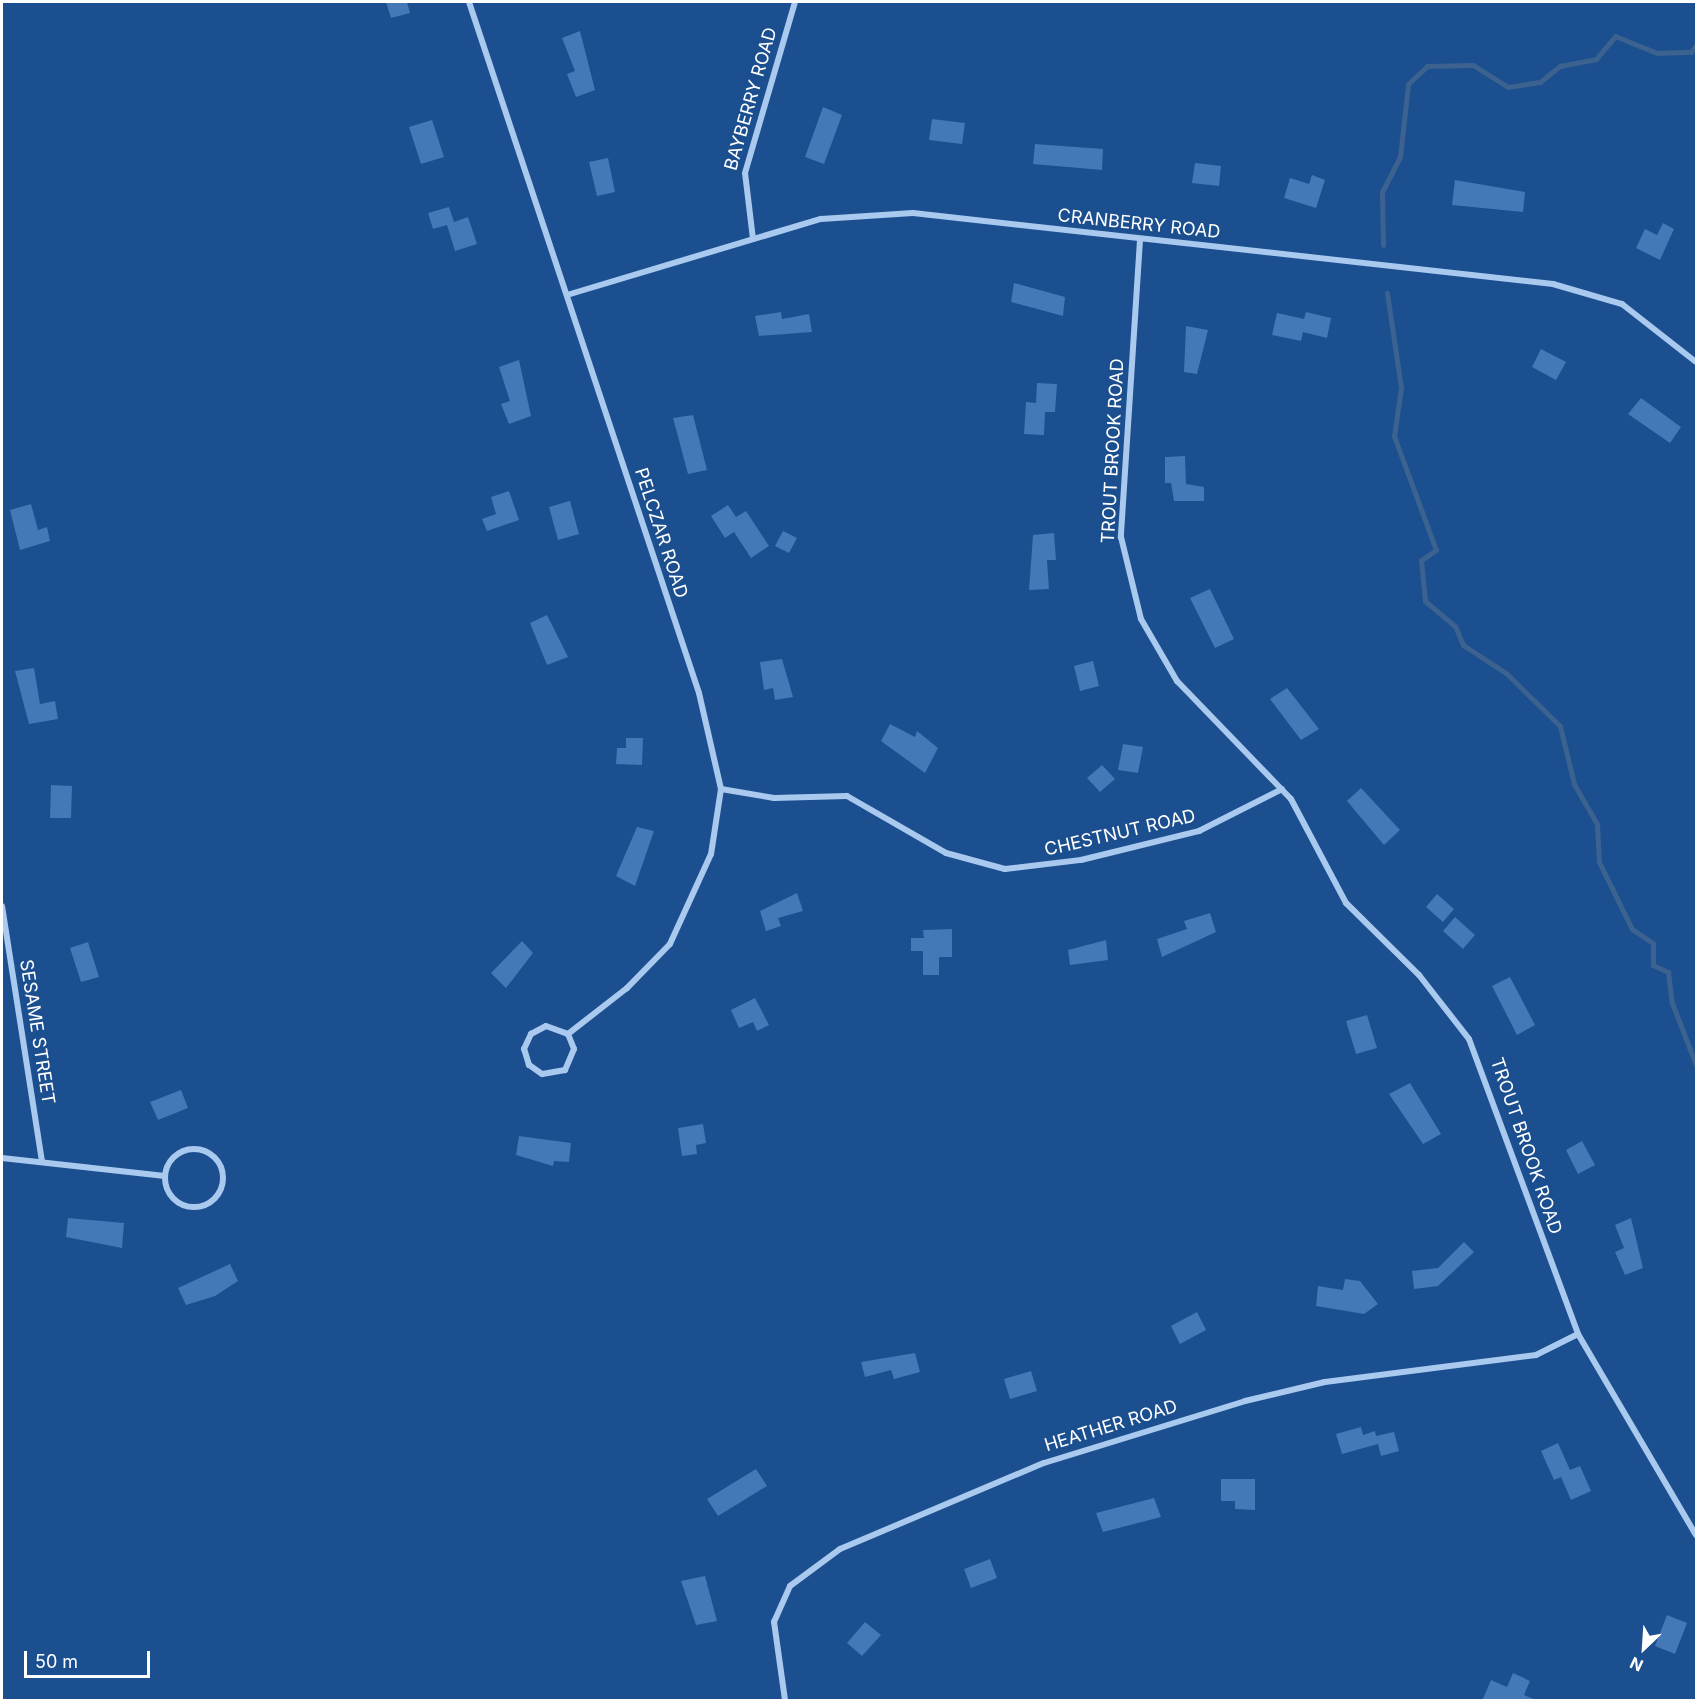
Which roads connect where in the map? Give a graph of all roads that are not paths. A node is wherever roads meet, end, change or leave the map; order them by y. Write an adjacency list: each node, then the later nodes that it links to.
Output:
1 (469, 2): 5 (street, PELCZAR ROAD)
2 (795, 2): 3 (street, BAYBERRY ROAD)
3 (753, 239): 4 (street, CRANBERRY ROAD); 5 (street, CRANBERRY ROAD)
4 (1140, 240): 6 (street, CRANBERRY ROAD); 8 (street, TROUT BROOK ROAD)
5 (567, 295): 7 (street, PELCZAR ROAD)
6 (1696, 362)
7 (721, 789): 8 (street, CHESTNUT ROAD); 10 (street, PELCZAR ROAD)
8 (1282, 789): 14 (street, TROUT BROOK ROAD)
9 (2, 906): 12 (street, SESAME STREET)
10 (568, 1034): 10 (street)
11 (2, 1158): 12 (street)
12 (42, 1162): 13 (street)
13 (165, 1176): 13 (street)
14 (1578, 1334): 15 (street, TROUT BROOK ROAD); 16 (street, HEATHER ROAD)
15 (1696, 1535)
16 (785, 1701)

